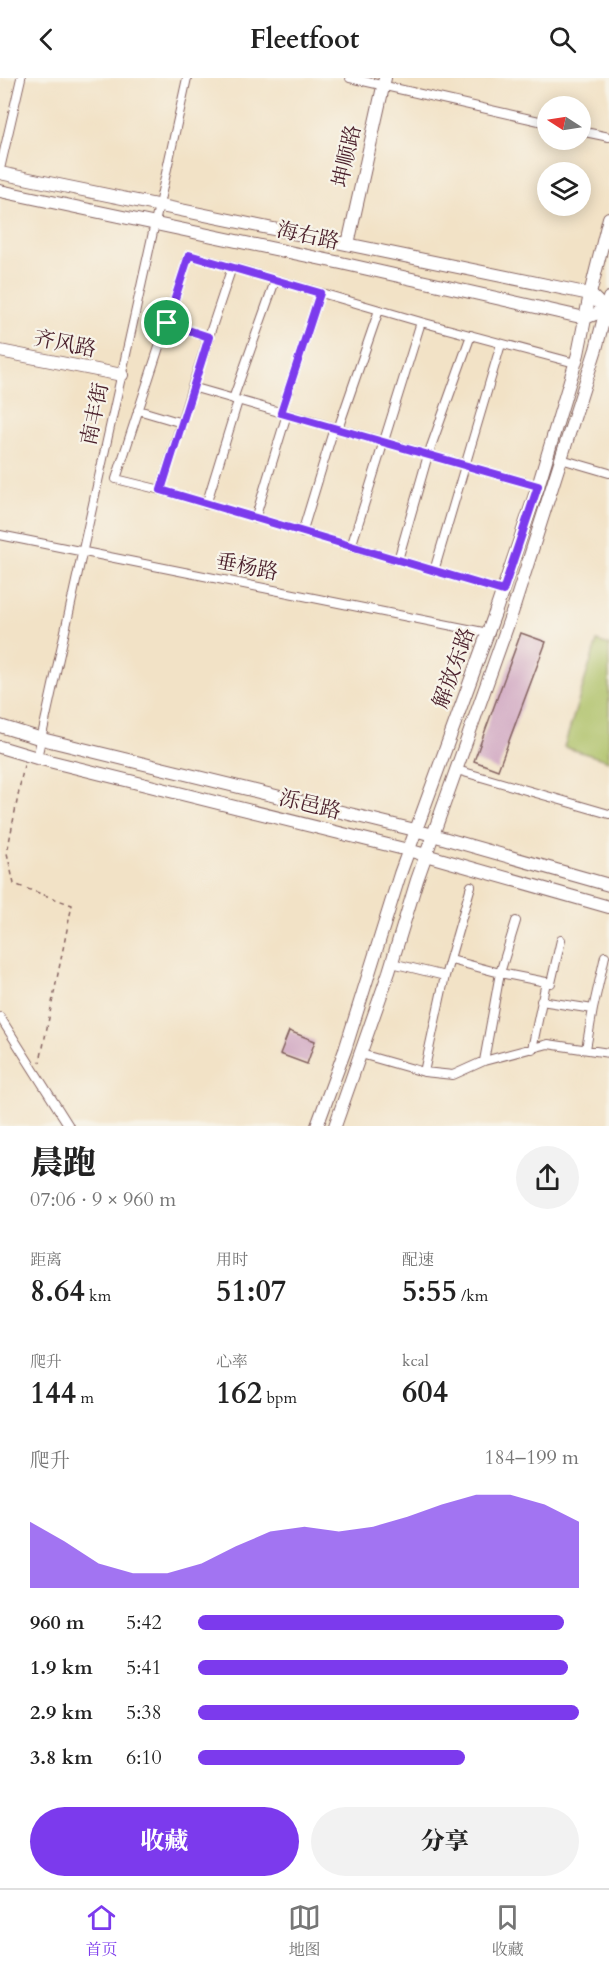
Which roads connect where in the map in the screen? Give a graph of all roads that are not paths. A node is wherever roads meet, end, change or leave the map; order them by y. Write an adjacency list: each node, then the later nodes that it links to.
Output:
1 (21, 78): 8 (street)
2 (187, 78): 10 (street, 南丰街)
3 (350, 78): 4 (street)
4 (384, 82): 5 (street); 13 (main road, 坤顺路)
5 (537, 120)
6 (591, 133): 7 (street)
7 (609, 137)
8 (0, 171): 10 (main road, 海右路)
9 (0, 191): 12 (main road, 海右路)
10 (159, 206): 12 (street, 南丰街); 13 (main road, 海右路)
11 (609, 218): 17 (main road, 解放东路)
12 (155, 224): 20 (main road, 海右路); 28 (street, 南丰街)
13 (348, 243): 17 (main road, 海右路)
14 (232, 267): 15 (street); 22 (street); 24 (street)
15 (275, 281): 16 (street); 30 (street)
16 (320, 293): 19 (street); 32 (street)
17 (590, 294): 18 (main road); 20 (main road, 解放东路)
18 (608, 307): 20 (main road); 37 (main road, 解放东路)
19 (380, 310): 21 (street); 34 (street)
20 (585, 318): 27 (main road, 解放东路)
21 (422, 322): 23 (street); 35 (street)
22 (167, 323): 24 (street); 31 (street)
23 (471, 335): 25 (street); 36 (street)
24 (209, 337): 29 (street)
25 (501, 344): 27 (street); 38 (street)
26 (0, 351): 28 (main road, 齐风路)
27 (575, 363): 40 (main road, 解放东路)
28 (122, 375): 47 (street, 南丰街)
29 (192, 387): 30 (street); 33 (street)
30 (235, 400): 32 (street); 42 (street)
31 (138, 410): 33 (street); 41 (street)
32 (284, 414): 34 (street); 43 (street)
33 (182, 423): 41 (street)
34 (336, 428): 35 (street); 44 (street)
35 (383, 442): 36 (street); 46 (street)
36 (428, 455): 38 (street); 48 (street)
37 (561, 459): 39 (street); 56 (main road, 解放东路)
38 (465, 466): 40 (street); 49 (street)
39 (609, 473)
40 (538, 486): 50 (main road, 解放东路)
41 (161, 490): 42 (street)
42 (206, 505): 43 (street)
43 (255, 519): 44 (street)
44 (302, 533): 46 (street)
45 (0, 535): 47 (street, 垂杨路)
46 (351, 547): 48 (street)
47 (83, 552): 51 (street, 垂杨路); 53 (street, 南丰街)
48 (398, 560): 49 (street)
49 (435, 571): 50 (street)
50 (503, 591): 51 (main road, 解放东路)
51 (488, 633): 58 (main road, 解放东路)
52 (0, 726): 53 (main road, 泺邑路)
53 (42, 739): 55 (street, 南丰街); 58 (main road, 泺邑路)
54 (0, 747): 55 (main road, 泺邑路)
55 (31, 756): 60 (main road, 泺邑路)
56 (457, 770): 57 (street); 59 (main road, 解放东路)
57 (609, 814)
58 (416, 830): 59 (main road, 泺邑路); 60 (main road, 解放东路)
59 (434, 835): 61 (main road, 解放东路); 62 (main road, 泺邑路)
60 (408, 850): 61 (main road, 泺邑路); 83 (main road, 解放东路)
61 (426, 856): 64 (main road, 泺邑路); 69 (main road, 解放东路)
62 (609, 885)
63 (471, 886): 68 (street)
64 (609, 907)
65 (516, 921): 70 (street)
66 (561, 940): 72 (street)
67 (605, 956): 74 (street)
68 (451, 960): 70 (street); 71 (street)
69 (392, 963): 71 (street); 79 (main road, 解放东路)
70 (500, 974): 72 (street); 80 (street)
71 (445, 976): 81 (street)
72 (546, 982): 73 (street)
73 (541, 1001): 74 (street); 76 (street)
74 (593, 1009): 77 (street)
75 (0, 1017): 82 (street)
76 (532, 1049): 77 (street); 80 (street)
77 (586, 1050): 78 (street)
78 (609, 1053)
79 (361, 1054): 81 (street); 84 (main road, 解放东路)
80 (484, 1061): 81 (street)
81 (424, 1072)
82 (69, 1126)
83 (317, 1126)
84 (335, 1126)

